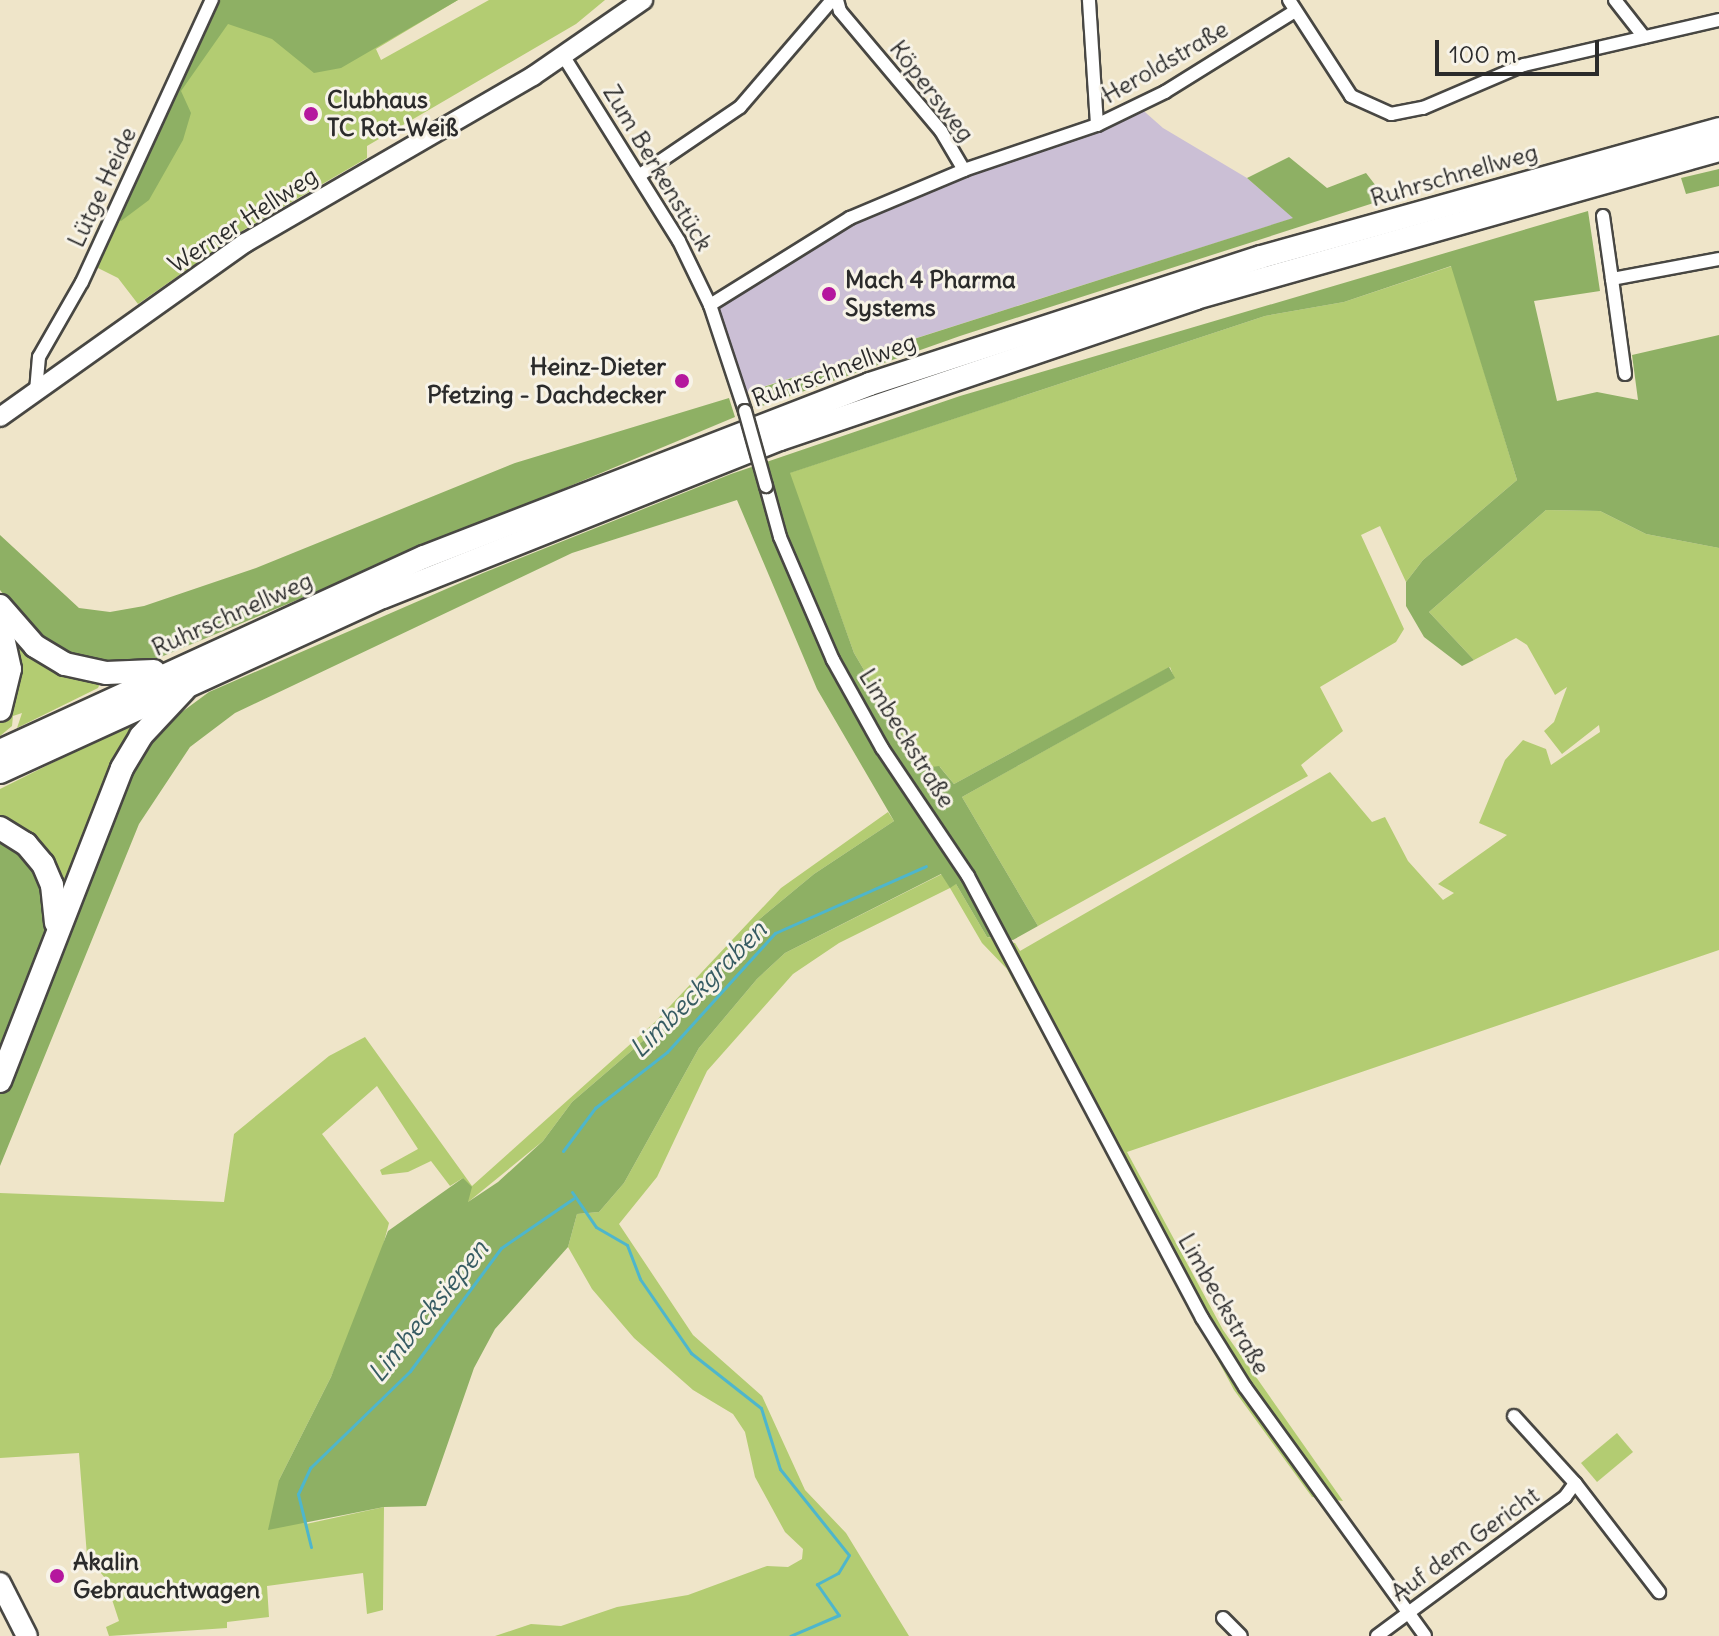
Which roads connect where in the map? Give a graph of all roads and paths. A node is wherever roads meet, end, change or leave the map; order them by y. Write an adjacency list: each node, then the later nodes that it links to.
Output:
1 (212, 0): 20 (street, Lütge Heide)
2 (643, 0): 9 (main road, Werner Hellweg)
3 (834, 0): 13 (street, Köpersweg); 14 (street)
4 (1089, 0): 10 (street)
5 (1615, 0): 8 (street)
6 (1292, 5): 8 (street, Heroldstraße); 10 (street, Heroldstraße)
7 (1719, 20): 8 (street, Heroldstraße)
8 (1644, 37)
9 (564, 57): 14 (street, Zum Berkenstück); 20 (main road, Werner Hellweg)
10 (1097, 125): 13 (street)
11 (1719, 129): 24 (highway, Ruhrschnellweg)
12 (1719, 150): 25 (highway, Ruhrschnellweg)
13 (964, 170): 18 (street)
14 (640, 175): 18 (street, Zum Berkenstück)
15 (1603, 216): 17 (street)
16 (1719, 259): 17 (street)
17 (1612, 279): 19 (street)
18 (710, 305): 36 (street, Limbeckstraße, bridge)
19 (1625, 374)
20 (36, 391): 21 (main road, Werner Hellweg)
21 (0, 417)
22 (0, 606): 24 (highway)
23 (0, 624): 26 (highway)
24 (189, 661): 27 (highway, Ruhrschnellweg)
25 (219, 668): 28 (highway, Ruhrschnellweg); 30 (highway)
26 (0, 710)
27 (0, 751)
28 (0, 772)
29 (0, 828): 30 (highway)
30 (57, 930): 31 (highway)
31 (0, 1081)
32 (1514, 1416): 33 (street, Auf dem Gericht)
33 (1575, 1483): 35 (street, Auf dem Gericht); 36 (street, Auf dem Gericht)
34 (0, 1583): 38 (main road)
35 (1659, 1592)
36 (1408, 1613): 40 (street, Auf dem Gericht); 41 (street, Limbeckstraße)
37 (1223, 1618): 39 (street)
38 (27, 1636)
39 (1241, 1636)
40 (1377, 1636)
41 (1425, 1636)

